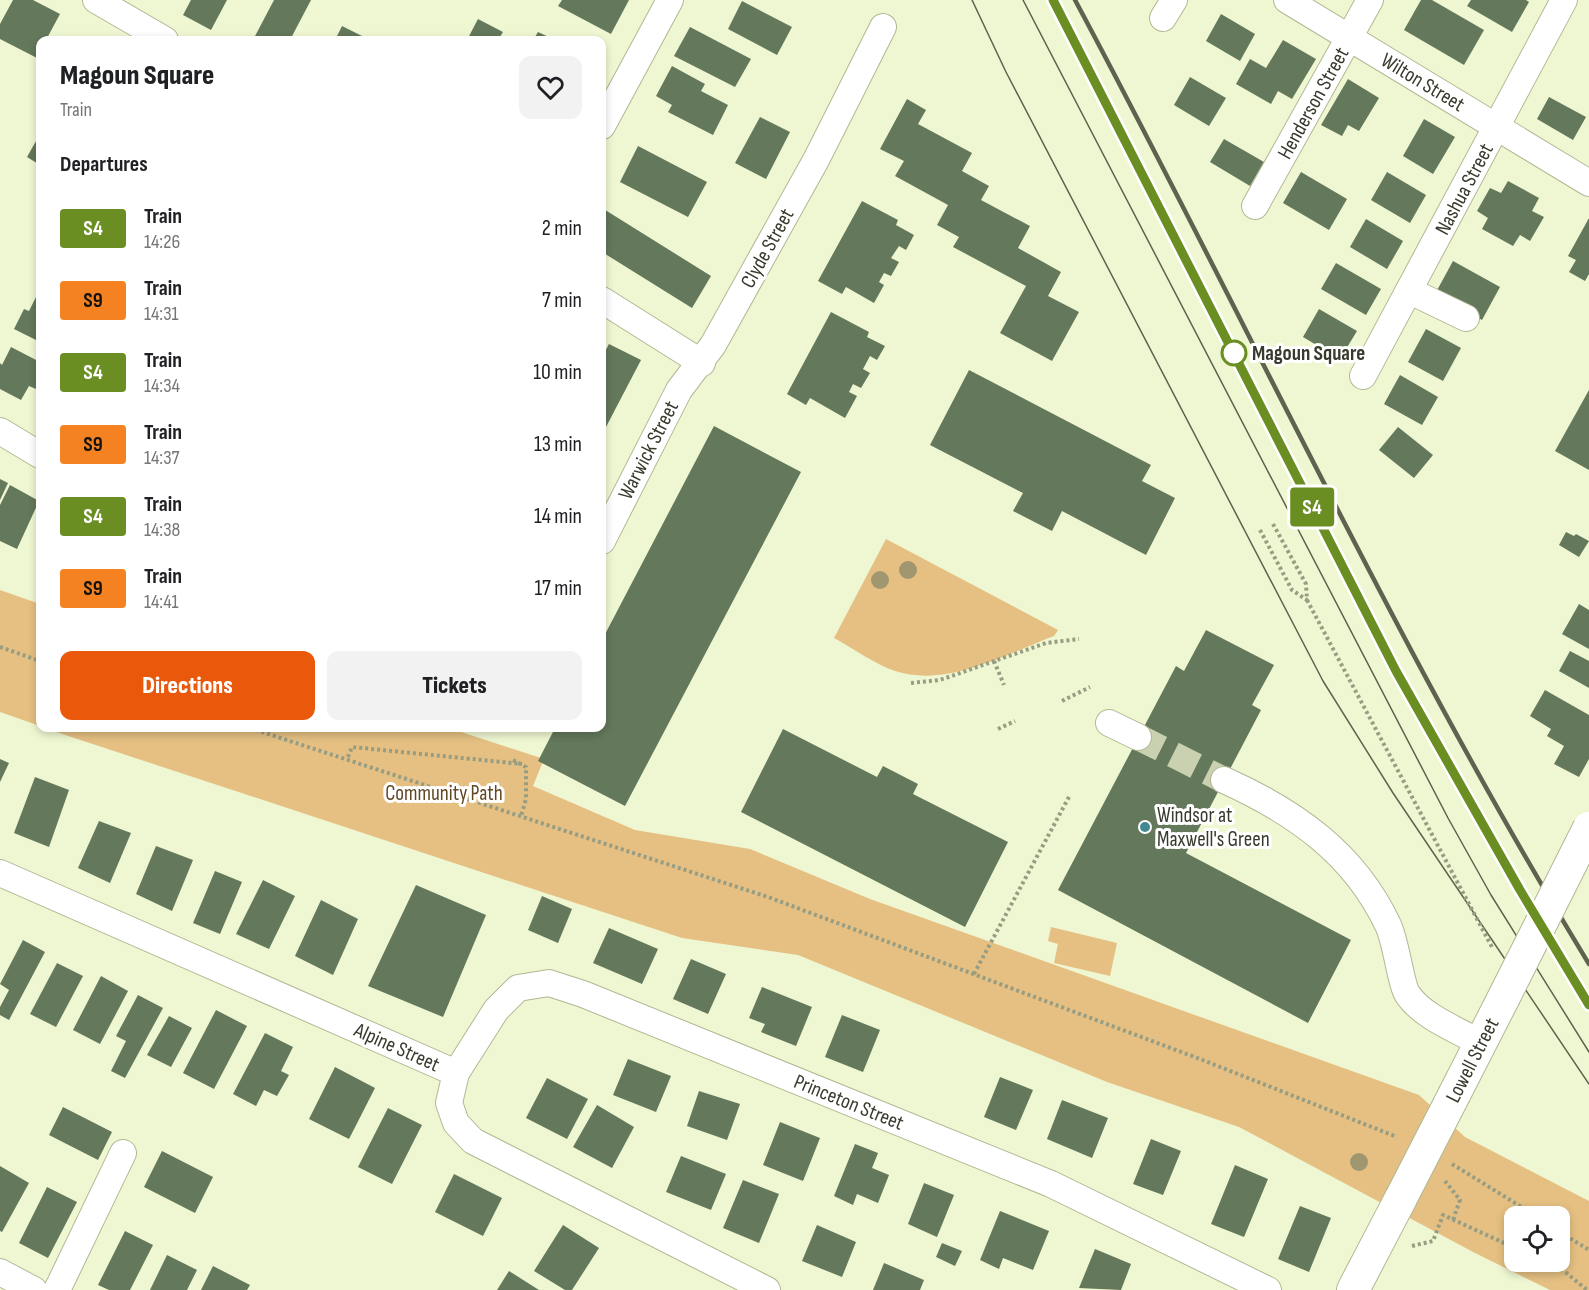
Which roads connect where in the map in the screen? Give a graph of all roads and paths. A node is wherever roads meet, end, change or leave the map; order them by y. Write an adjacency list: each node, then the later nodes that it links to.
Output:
1 (96, 0): 7 (street)
2 (670, 0): 9 (street)
3 (1287, 0): 8 (street, Wilton Street)
4 (1370, 0): 8 (street, Henderson Street)
5 (1564, 0): 10 (street, Nashua Street)
6 (883, 27): 16 (street, Clyde Street)
7 (158, 36)
8 (1350, 38): 10 (street, Wilton Street); 12 (street, Henderson Street)
9 (606, 119)
10 (1497, 126): 11 (street, Wilton Street); 13 (street, Nashua Street)
11 (1589, 183)
12 (1256, 206)
13 (1410, 291): 15 (street); 17 (street, Nashua Street)
14 (606, 303): 16 (street)
15 (1466, 318)
16 (702, 363): 22 (street, Warwick Street)
17 (1363, 376)
18 (0, 431): 19 (street)
19 (36, 453)
20 (1273, 524): 23 (path)
21 (1260, 530): 23 (path)
22 (606, 533)
23 (1306, 600): 45 (path, bridge)
24 (1079, 639): 27 (path)
25 (0, 647): 26 (path)
26 (36, 660)
27 (994, 661): 28 (path); 29 (path)
28 (911, 683)
29 (1004, 685)
30 (1090, 687): 31 (path)
31 (1062, 701)
32 (1015, 721): 34 (path)
33 (1109, 723): 36 (street)
34 (998, 729)
35 (264, 732): 37 (path)
36 (1138, 737)
37 (348, 757): 39 (path); 42 (path)
38 (513, 759): 39 (path)
39 (522, 764): 42 (path)
40 (1224, 780): 47 (street)
41 (1070, 795): 46 (path)
42 (521, 816): 46 (path)
43 (1589, 828): 47 (street, Lowell Street, bridge)
44 (0, 873): 48 (street, Alpine Street)
45 (1496, 954)
46 (974, 975): 49 (path)
47 (1480, 1042): 63 (street, Lowell Street, bridge)
48 (456, 1073): 61 (street, Alpine Street); 62 (street, Princeton Street)
49 (1398, 1138)
50 (123, 1153): 60 (street)
51 (1450, 1163): 52 (path)
52 (1520, 1206)
53 (1570, 1238): 56 (path)
54 (1504, 1243): 55 (path)
55 (1403, 1248)
56 (1589, 1250)
57 (0, 1272): 59 (street)
58 (1565, 1272): 64 (path)
59 (34, 1290)
60 (57, 1290)
61 (767, 1290)
62 (1268, 1290)
63 (1353, 1290)
64 (1587, 1290)

